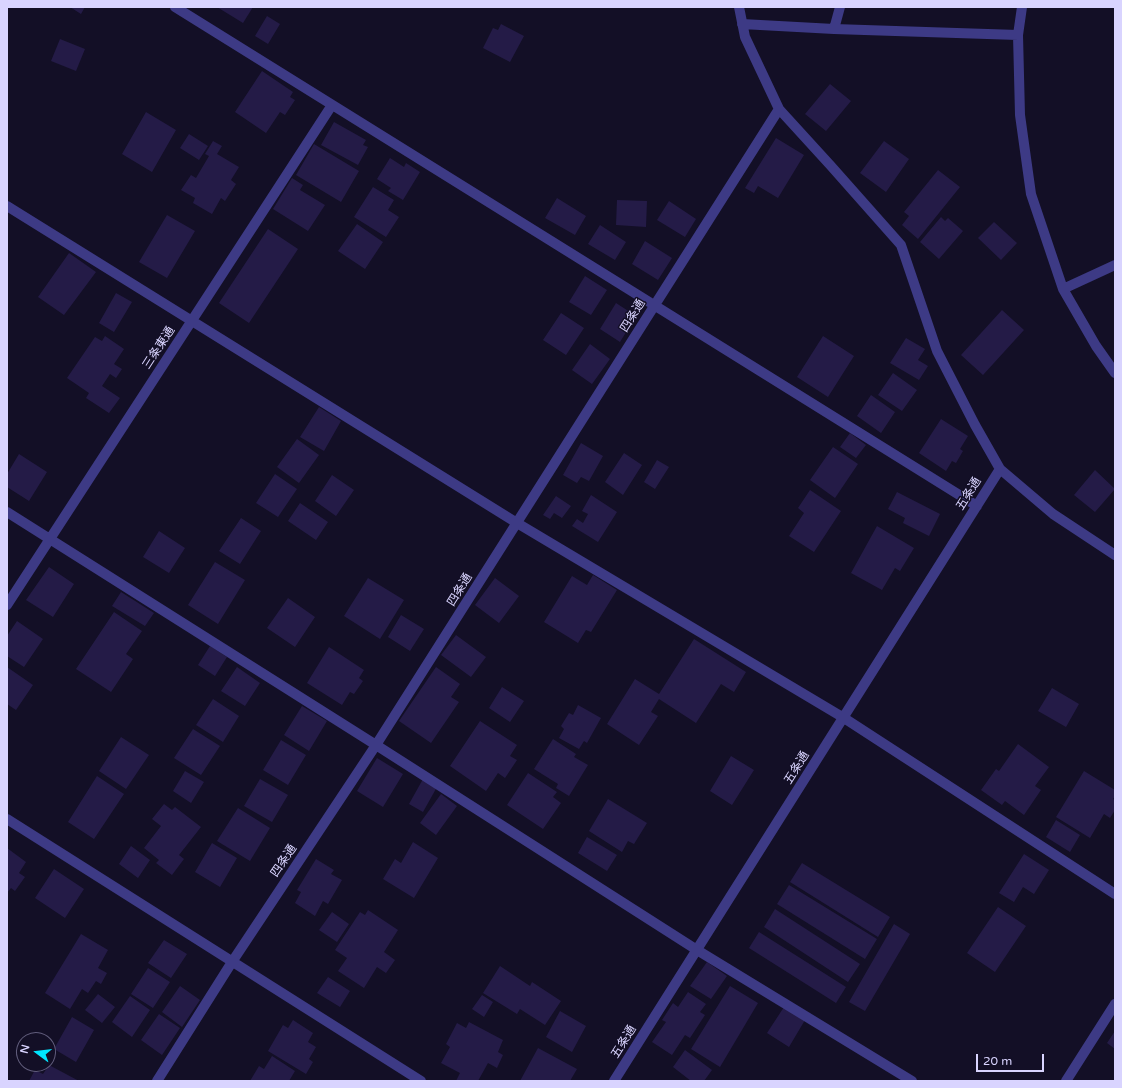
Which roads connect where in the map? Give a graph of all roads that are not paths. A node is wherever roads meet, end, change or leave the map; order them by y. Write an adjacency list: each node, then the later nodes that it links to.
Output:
1 (175, 7): 8 (street)
2 (740, 7): 5 (street)
3 (840, 7): 6 (street)
4 (1022, 7): 7 (street)
5 (742, 24): 6 (street); 9 (street)
6 (834, 29): 7 (street)
7 (1018, 35): 12 (street)
8 (332, 105): 13 (street); 14 (street, 三条東通)
9 (779, 109): 13 (street, 四条通); 16 (street)
10 (7, 206): 14 (street)
11 (1115, 265): 12 (street)
12 (1063, 289): 15 (street)
13 (655, 305): 17 (street); 19 (street, 四条通)
14 (192, 321): 19 (street); 20 (street, 三条東通)
15 (1115, 373)
16 (1000, 469): 17 (street, 五条通); 21 (street)
17 (977, 506): 23 (street, 五条通)
18 (7, 512): 20 (street)
19 (517, 523): 23 (street); 24 (street, 四条通)
20 (50, 539): 22 (street, 三条東通); 24 (street)
21 (1115, 555)
22 (7, 605)
23 (844, 718): 26 (street); 27 (street, 五条通)
24 (376, 745): 27 (street); 28 (street, 四条通)
25 (7, 819): 28 (street)
26 (1115, 894)
27 (697, 950): 32 (street, 五条通); 33 (street)
28 (232, 962): 30 (street, 四条通); 31 (street)
29 (1115, 1004): 34 (street)
30 (157, 1081)
31 (421, 1081)
32 (614, 1081)
33 (912, 1081)
34 (1066, 1081)

